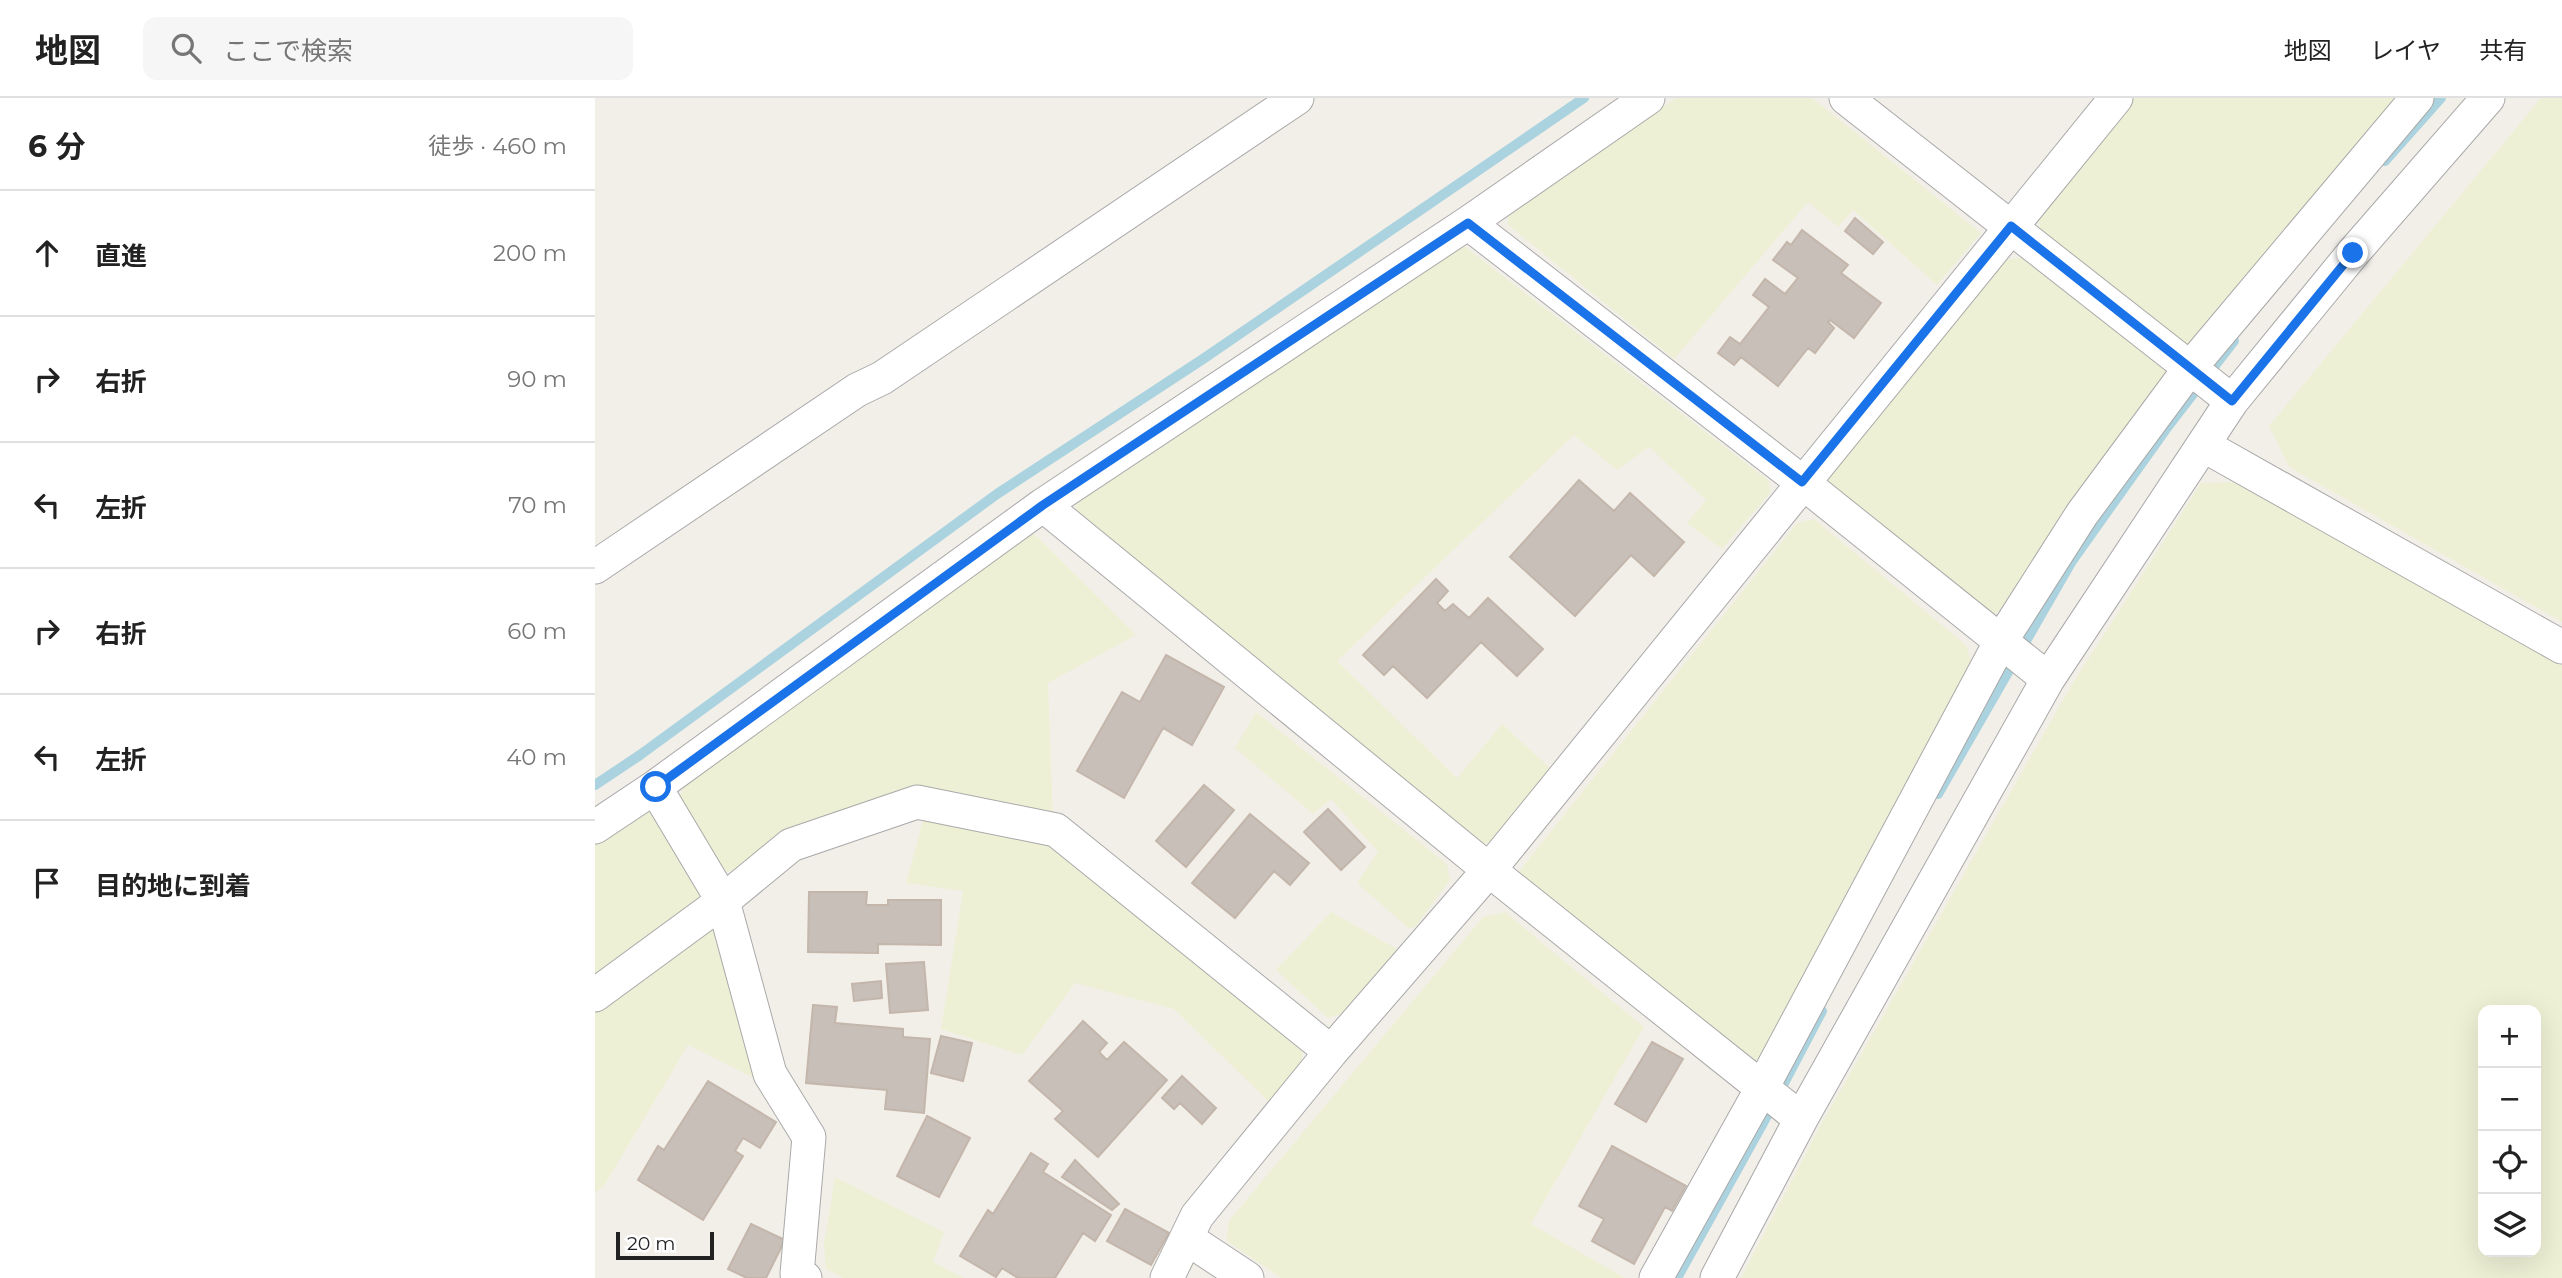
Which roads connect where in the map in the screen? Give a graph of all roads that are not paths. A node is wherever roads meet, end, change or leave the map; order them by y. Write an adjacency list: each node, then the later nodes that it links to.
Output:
1 (1297, 98): 14 (street)
2 (1648, 98): 7 (street)
3 (1846, 98): 8 (street)
4 (2116, 98): 8 (street)
5 (2417, 98): 9 (street)
6 (2489, 98): 10 (street)
7 (1468, 223): 12 (street); 13 (street)
8 (2011, 226): 9 (street); 12 (street)
9 (2190, 368): 10 (street); 15 (street)
10 (2232, 401): 11 (street)
11 (2203, 445): 16 (street); 17 (street)
12 (1802, 482): 15 (street); 20 (street)
13 (1043, 505): 18 (street); 20 (street)
14 (595, 567)
15 (2001, 641): 17 (street); 24 (street)
16 (2562, 647)
17 (2048, 678): 25 (street)
18 (656, 787): 19 (street); 21 (street)
19 (595, 827)
20 (1489, 870): 23 (street); 24 (street)
21 (723, 901): 22 (street); 23 (street); 27 (street)
22 (595, 995)
23 (1331, 1052): 26 (street)
24 (1762, 1088): 25 (street); 30 (street)
25 (1801, 1119): 31 (street)
26 (1188, 1239): 28 (street); 29 (street)
27 (805, 1278)
28 (1167, 1278)
29 (1247, 1278)
30 (1656, 1278)
31 (1717, 1278)

